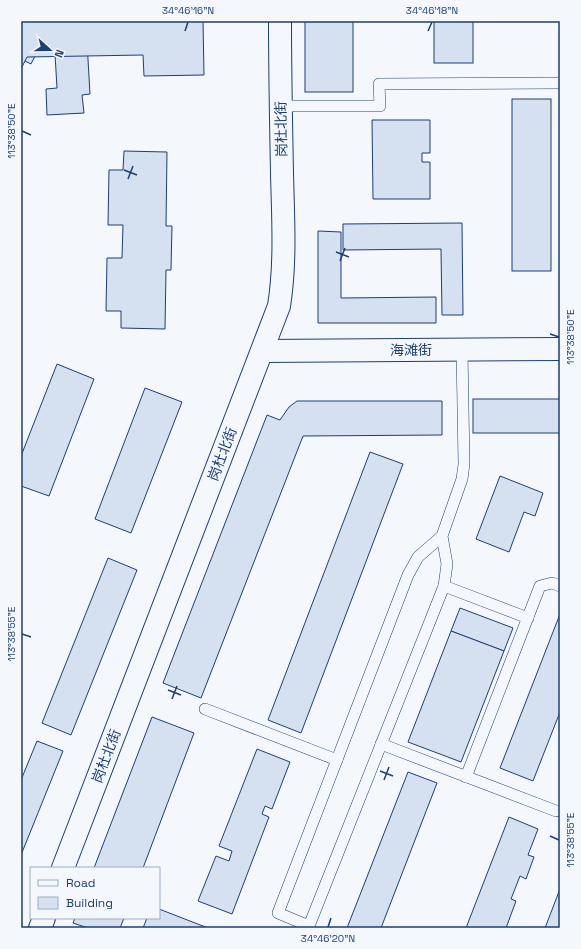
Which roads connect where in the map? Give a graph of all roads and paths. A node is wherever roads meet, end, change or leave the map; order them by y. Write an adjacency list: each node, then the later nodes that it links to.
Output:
1 (280, 21): 3 (street, 岗杜北街)
2 (560, 83): 3 (lane)
3 (280, 106): 6 (street, 岗杜北街)
4 (560, 349): 5 (street, 海滩街)
5 (462, 350): 6 (street, 海滩街); 7 (lane)
6 (262, 351): 16 (street, 岗杜北街)
7 (442, 536): 8 (lane); 13 (lane)
8 (444, 586): 10 (lane); 12 (lane)
9 (560, 586): 10 (lane)
10 (528, 618): 14 (lane)
11 (205, 709): 13 (lane)
12 (381, 744): 13 (lane); 14 (lane)
13 (337, 760)
14 (466, 777): 15 (lane)
15 (556, 811)
16 (63, 867)

